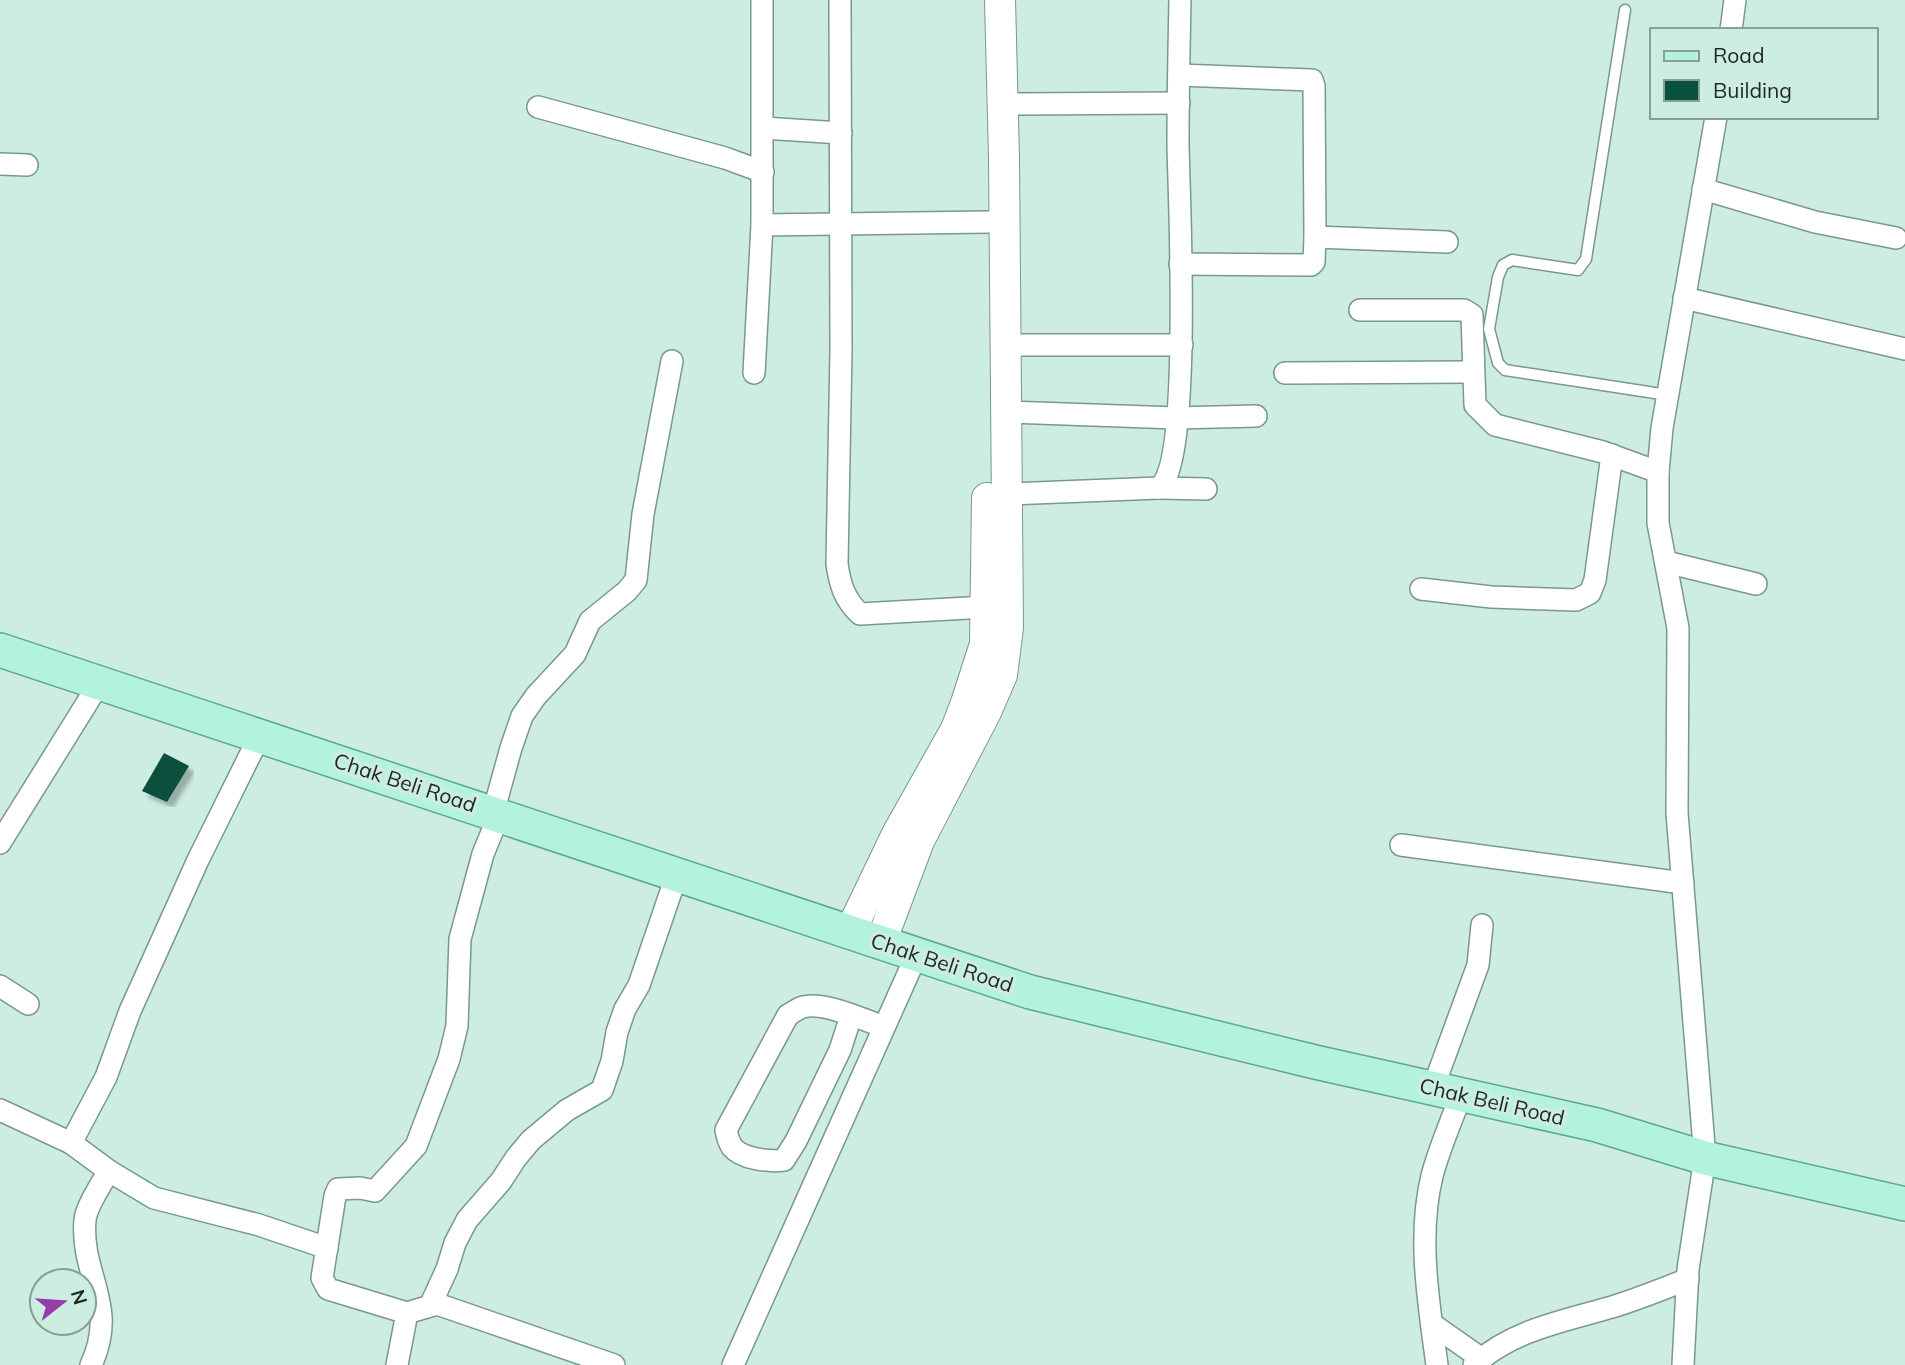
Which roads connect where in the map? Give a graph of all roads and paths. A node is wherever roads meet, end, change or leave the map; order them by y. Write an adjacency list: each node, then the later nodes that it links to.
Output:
1 (762, 0): 14 (street)
2 (840, 0): 15 (street)
3 (986, 0): 16 (street)
4 (1000, 0): 11 (street)
5 (1180, 0): 9 (street)
6 (1735, 0): 8 (street)
7 (1625, 10): 37 (lane)
8 (1731, 28)
9 (1179, 75): 10 (street); 24 (street)
10 (1178, 103): 11 (street); 27 (street)
11 (1003, 104): 16 (street)
12 (538, 107): 19 (street)
13 (1716, 119): 20 (street)
14 (763, 128): 15 (street); 19 (street)
15 (841, 133): 22 (street)
16 (996, 158): 21 (street); 30 (street)
17 (0, 164): 18 (street)
18 (27, 165)
19 (763, 172): 23 (street)
20 (1703, 189): 25 (street); 28 (street)
21 (989, 222): 22 (street); 49 (street)
22 (841, 224): 23 (street); 49 (street)
23 (762, 225): 35 (street)
24 (1315, 237): 26 (street); 27 (street)
25 (1896, 238)
26 (1447, 242)
27 (1180, 264): 31 (street)
28 (1684, 299): 32 (street); 37 (street)
29 (1360, 310): 34 (street)
30 (1005, 345): 31 (street); 38 (street)
31 (1182, 345): 40 (street)
32 (1905, 349)
33 (672, 361): 53 (street)
34 (1473, 372): 36 (street); 41 (street)
35 (754, 373)
36 (1285, 373)
37 (1668, 395): 42 (street)
38 (1006, 412): 40 (street); 45 (street)
39 (1256, 416): 40 (street)
40 (1176, 418): 43 (street)
41 (1612, 455): 42 (street); 48 (street)
42 (1658, 472): 46 (street)
43 (1159, 488): 44 (street); 45 (street)
44 (1206, 489)
45 (1007, 494): 60 (street)
46 (1666, 562): 47 (street); 57 (street)
47 (1756, 584)
48 (1421, 589)
49 (986, 607): 59 (street)
50 (0, 650): 51 (main road, Chak Beli Road)
51 (100, 682): 52 (main road, Chak Beli Road); 54 (street)
52 (260, 735): 53 (main road, Chak Beli Road); 68 (street)
53 (496, 814): 56 (main road, Chak Beli Road); 72 (street)
54 (0, 843)
55 (1401, 845): 57 (street)
56 (677, 874): 59 (main road, Chak Beli Road); 74 (street)
57 (1683, 883): 69 (street)
58 (1482, 925): 66 (street)
59 (850, 932): 60 (main road, Chak Beli Road)
60 (881, 942): 61 (main road, Chak Beli Road)
61 (917, 954): 65 (street); 66 (main road, Chak Beli Road)
62 (0, 986): 63 (street)
63 (27, 1004)
64 (851, 1016): 64 (street); 65 (street)
65 (884, 1027): 81 (street)
66 (1447, 1092): 69 (main road, Chak Beli Road); 76 (street)
67 (0, 1110): 68 (street)
68 (71, 1143): 70 (street)
69 (1705, 1158): 71 (main road, Chak Beli Road); 73 (street)
70 (109, 1171): 72 (street); 78 (street)
71 (1905, 1204)
72 (327, 1248): 75 (street)
73 (1688, 1279): 77 (street); 83 (street)
74 (430, 1306): 75 (street); 80 (street)
75 (407, 1313): 79 (street)
76 (1432, 1324): 77 (street); 82 (street)
77 (1478, 1362)
78 (91, 1365)
79 (397, 1365)
80 (614, 1365)
81 (733, 1365)
82 (1437, 1365)
83 (1683, 1365)

